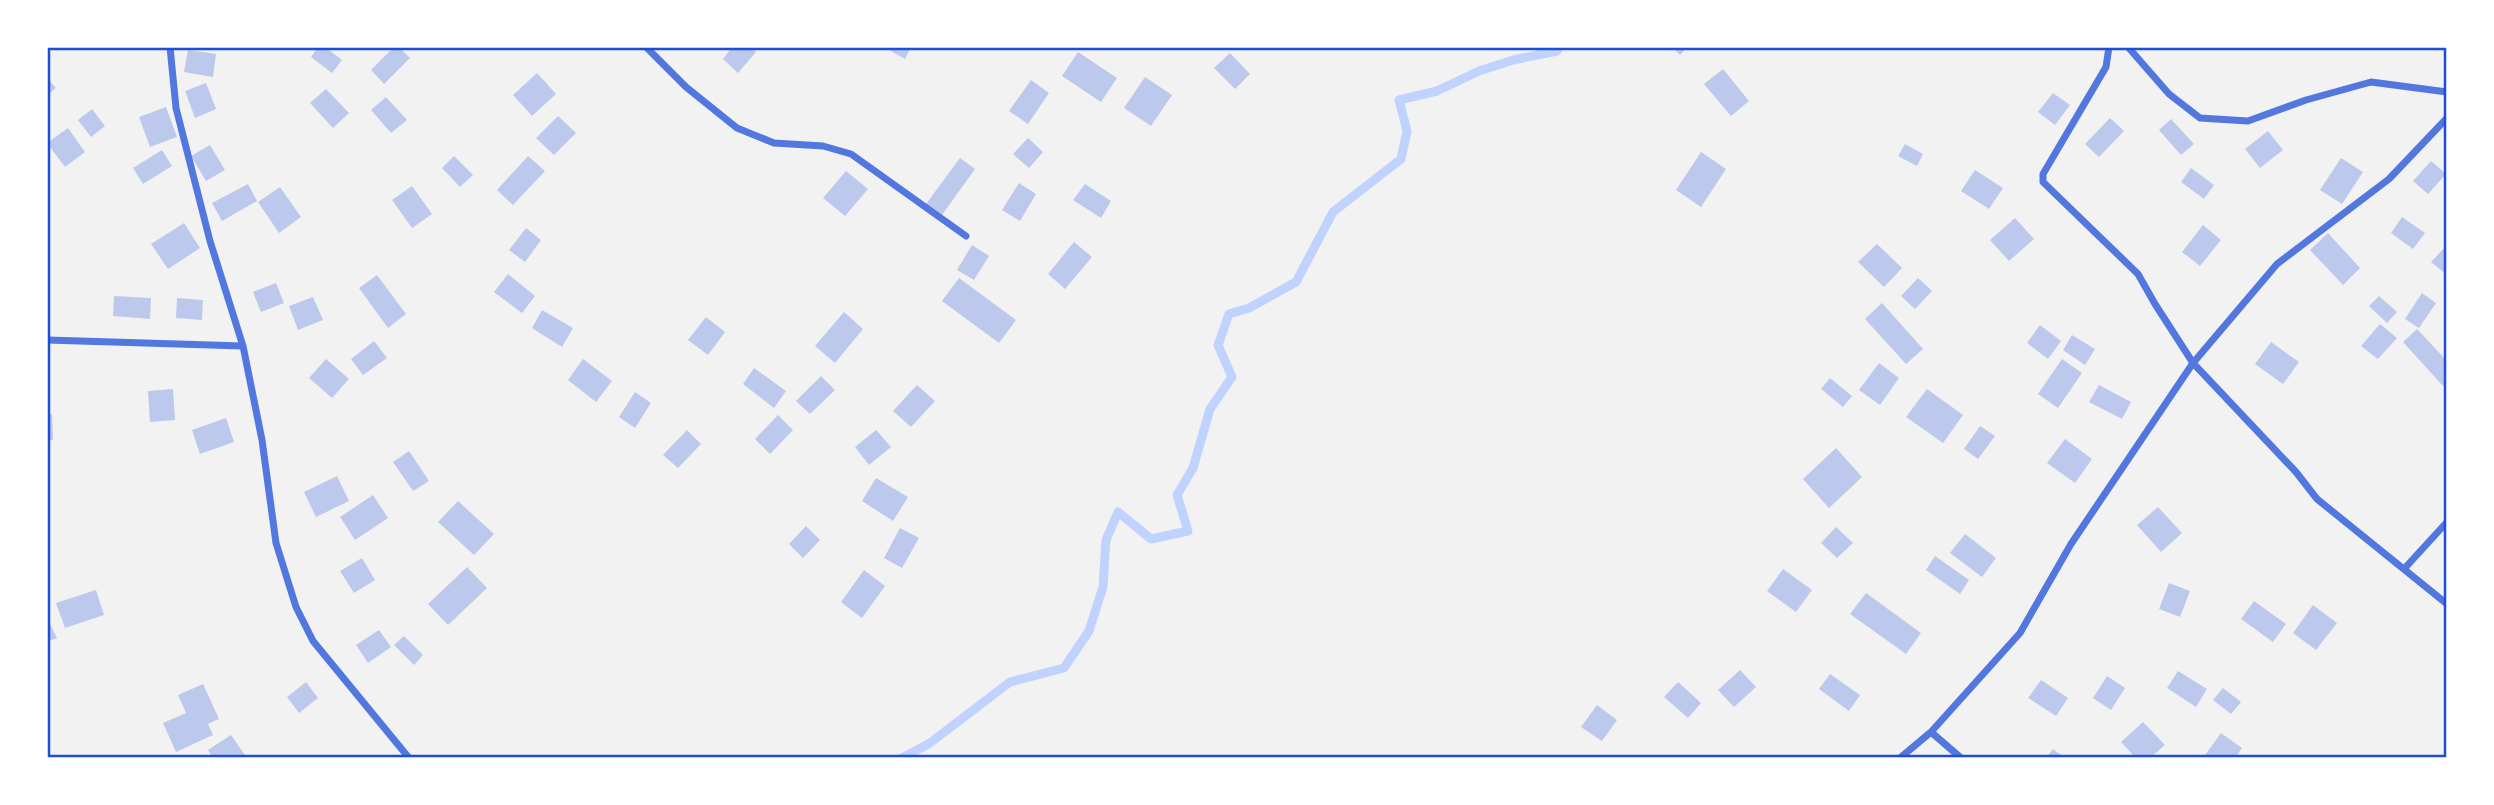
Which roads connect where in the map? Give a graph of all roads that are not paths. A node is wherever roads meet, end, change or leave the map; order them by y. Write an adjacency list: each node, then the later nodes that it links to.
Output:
1 (170, 47): 9 (street)
2 (646, 47): 7 (street)
3 (2109, 47): 10 (street)
4 (2128, 47): 5 (street)
5 (2447, 92)
6 (2447, 118): 10 (street)
7 (966, 236)
8 (47, 340): 9 (street)
9 (243, 346): 15 (street)
10 (2193, 363): 12 (street); 14 (street)
11 (2447, 522): 12 (street)
12 (2404, 569): 13 (street)
13 (2447, 604)
14 (1931, 732): 16 (street); 17 (street)
15 (409, 758)
16 (1900, 758)
17 (1961, 758)

